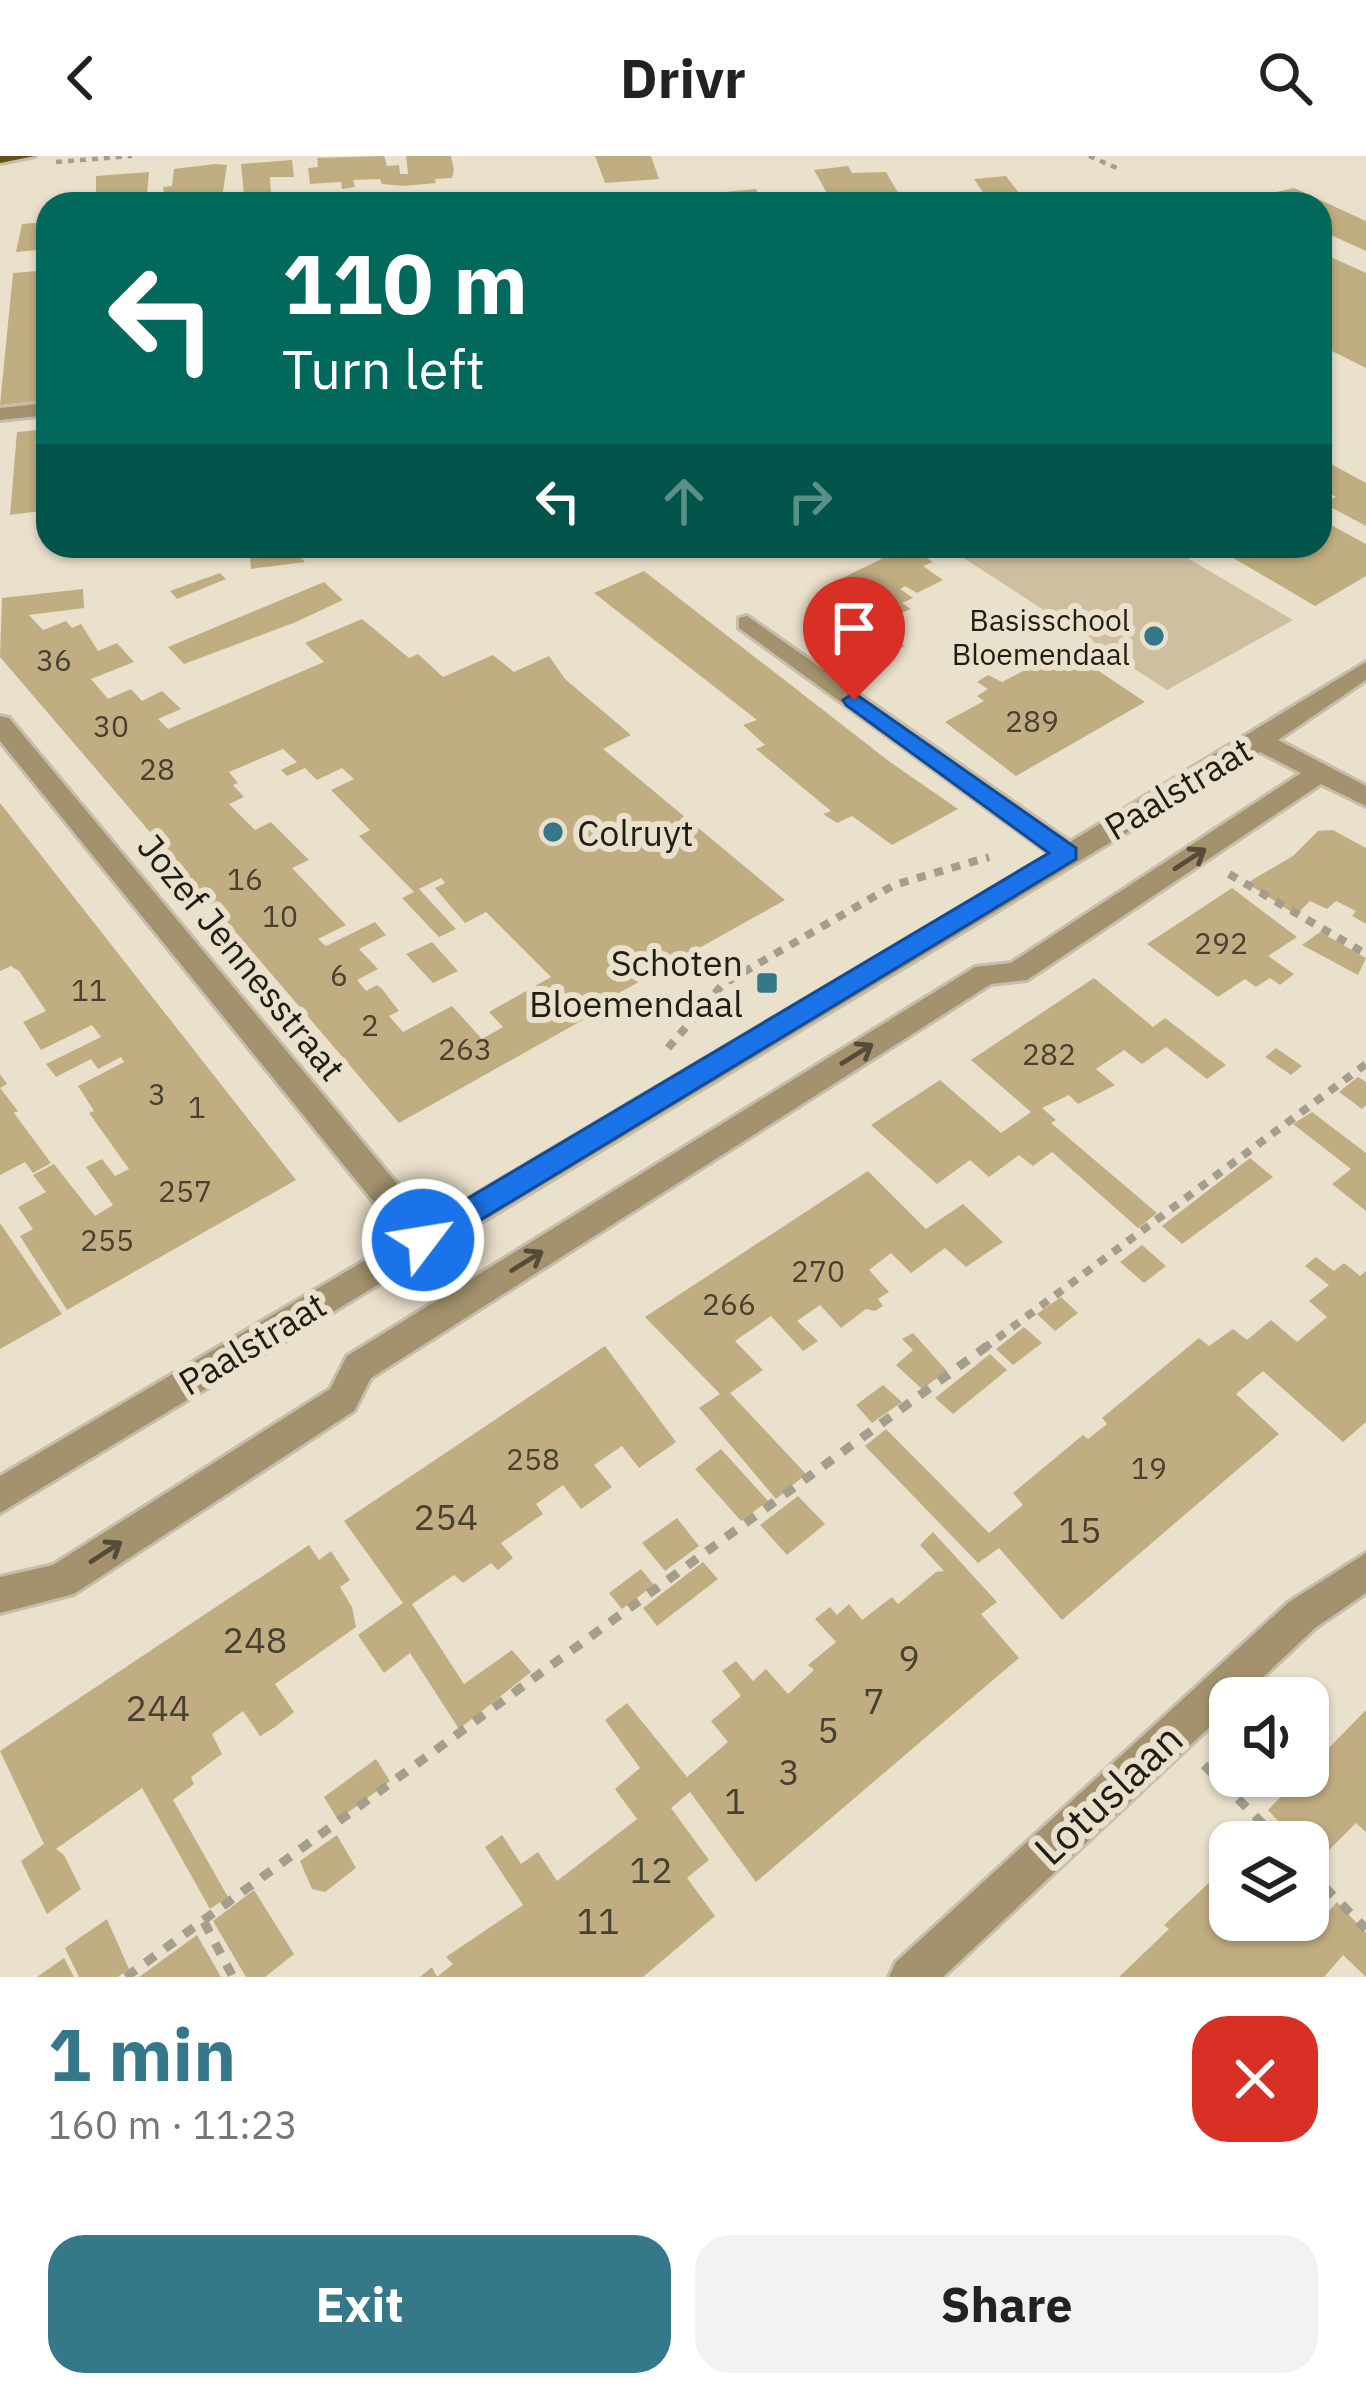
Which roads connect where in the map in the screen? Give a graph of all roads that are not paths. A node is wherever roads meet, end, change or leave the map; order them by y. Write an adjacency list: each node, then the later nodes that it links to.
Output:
1 (0, 158): 2 (main road)
2 (36, 160)
3 (36, 411): 4 (street)
4 (0, 414)
5 (747, 623): 11 (street)
6 (1366, 670): 8 (street, Paalstraat)
7 (0, 724): 12 (street, Jozef Jennesstraat)
8 (1258, 741): 9 (street); 11 (street, Paalstraat)
9 (1318, 774): 10 (street); 15 (street, Paalstraat, one-way to 9)
10 (1366, 797)
11 (1067, 854): 12 (street, Paalstraat)
12 (423, 1240): 13 (street, Paalstraat)
13 (0, 1496)
14 (1366, 1571): 16 (street, Lotuslaan)
15 (0, 1594)
16 (910, 1977)

